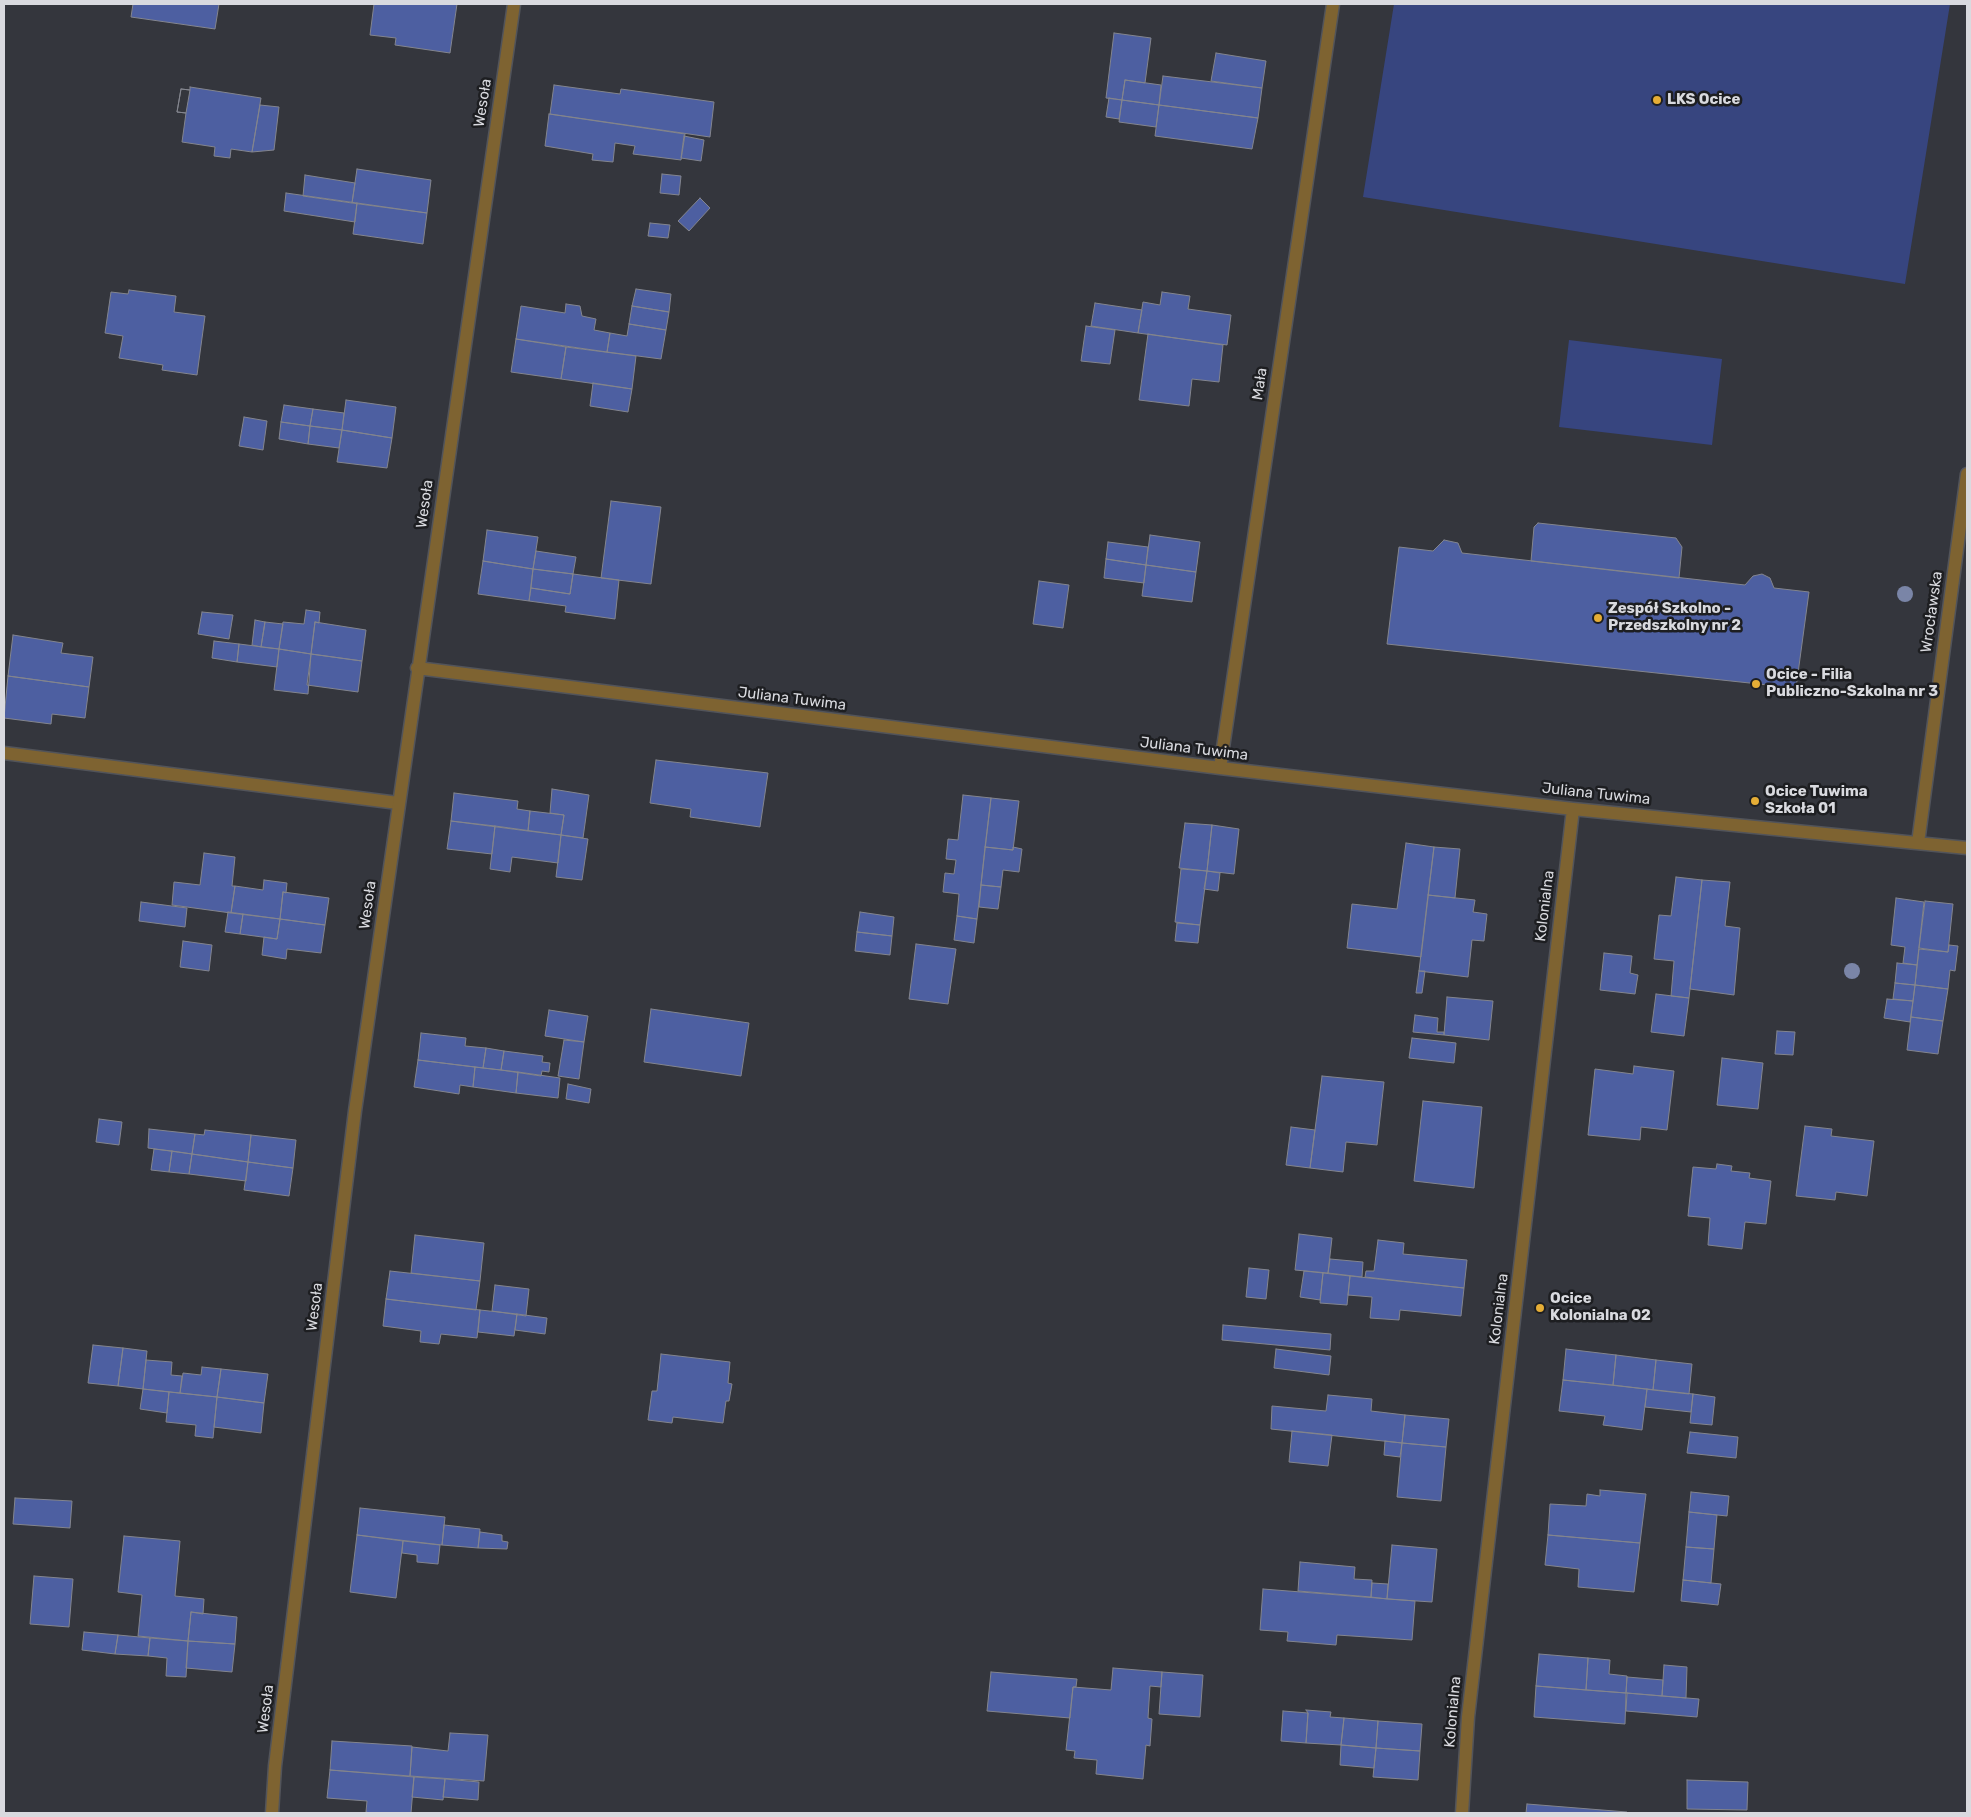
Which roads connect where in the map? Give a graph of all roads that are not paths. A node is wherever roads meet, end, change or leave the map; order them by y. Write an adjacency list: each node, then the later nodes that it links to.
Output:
1 (514, 4): 4 (street, Wesoła)
2 (1332, 4): 6 (street, Mała)
3 (1967, 474): 9 (street, Wrocławska)
4 (418, 668): 6 (street, Juliana Tuwima); 7 (street, Wesoła)
5 (4, 753): 7 (street)
6 (1220, 768): 8 (street, Juliana Tuwima)
7 (398, 803): 11 (street, Wesoła)
8 (1573, 809): 9 (street, Juliana Tuwima); 12 (street, Kolonialna)
9 (1918, 843): 10 (street, Juliana Tuwima)
10 (1967, 848)
11 (272, 1813)
12 (1462, 1813)

